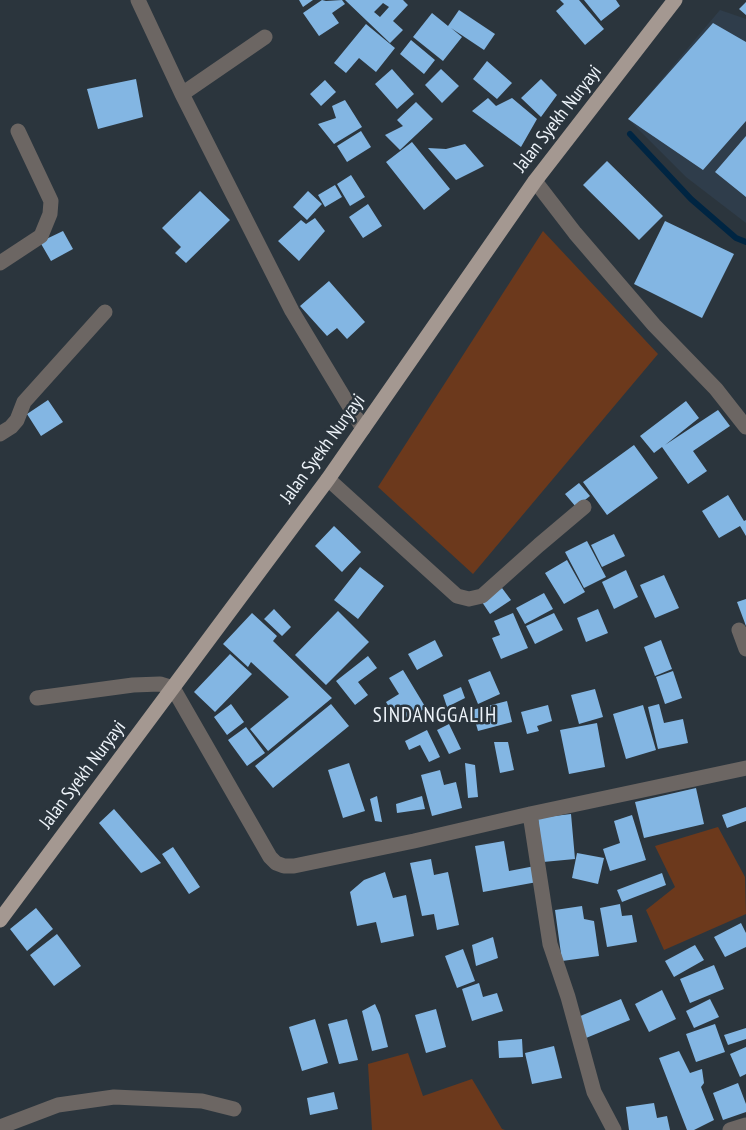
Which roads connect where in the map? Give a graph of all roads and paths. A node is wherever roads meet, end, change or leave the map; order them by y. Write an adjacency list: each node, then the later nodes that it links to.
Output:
1 (138, 0): 4 (street)
2 (675, 0): 6 (main road, Jalan Syekh Nuryayi)
3 (265, 37): 4 (street)
4 (182, 94): 10 (street)
5 (18, 131): 7 (street)
6 (534, 181): 9 (street); 10 (main road, Jalan Syekh Nuryayi)
7 (0, 263)
8 (105, 312): 11 (street)
9 (746, 427)
10 (363, 429): 12 (main road, Jalan Syekh Nuryayi)
11 (0, 434)
12 (328, 479): 13 (street); 16 (main road, Jalan Syekh Nuryayi)
13 (584, 507)
14 (739, 630): 15 (street)
15 (746, 648)
16 (173, 688): 17 (street); 19 (street); 20 (main road, Jalan Syekh Nuryayi)
17 (37, 698)
18 (746, 768): 19 (street)
19 (530, 814): 24 (street)
20 (0, 920)
21 (234, 1109): 23 (street)
22 (746, 1125): 25 (street)
23 (0, 1126)
24 (614, 1130)
25 (730, 1130)

